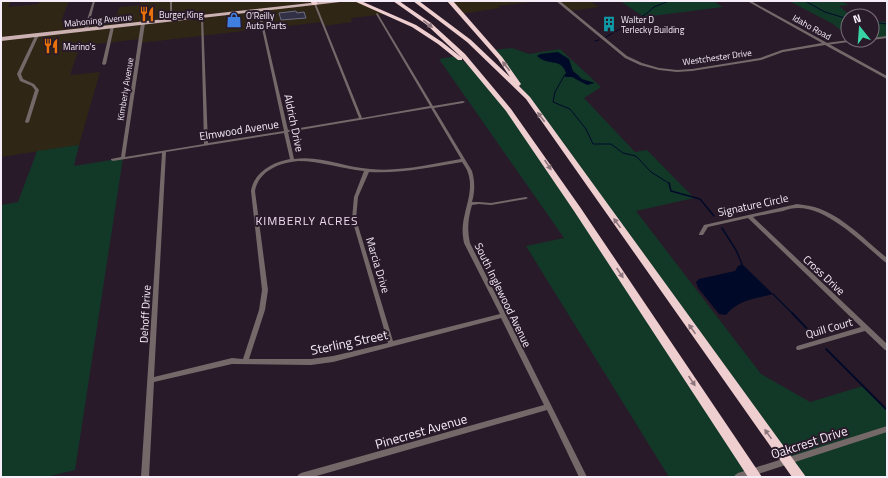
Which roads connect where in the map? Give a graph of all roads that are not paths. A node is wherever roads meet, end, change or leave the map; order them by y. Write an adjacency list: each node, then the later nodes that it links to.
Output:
1 (94, 1): 17 (street)
2 (172, 1): 14 (street)
3 (340, 1): 10 (main road, Mahoning Avenue)
4 (357, 1): 23 (highway)
5 (396, 1): 23 (highway, one-way to 23)
6 (416, 1): 25 (highway)
7 (450, 1): 25 (highway, one-way to 7)
8 (558, 1): 21 (street, Westchester Drive)
9 (749, 1): 21 (street, Idaho Road)
10 (314, 2): 11 (main road, Mahoning Avenue); 28 (street)
11 (259, 10): 13 (main road, Mahoning Avenue); 30 (street, Aldrich Drive)
12 (377, 14): 27 (street, South Inglewood Avenue)
13 (202, 16): 14 (main road, Mahoning Avenue); 31 (street)
14 (171, 20): 15 (main road, Mahoning Avenue)
15 (143, 23): 16 (main road, Mahoning Avenue); 33 (street, Kimberly Avenue)
16 (112, 26): 17 (main road, Mahoning Avenue); 22 (street)
17 (86, 30): 18 (main road, Mahoning Avenue)
18 (36, 35): 19 (main road, Mahoning Avenue); 29 (street)
19 (1, 39)
20 (840, 42): 21 (street)
21 (826, 44): 24 (street, Idaho Road)
22 (104, 64)
23 (480, 75): 56 (highway, one-way to 56)
24 (887, 78)
25 (528, 98): 57 (highway, one-way to 25)
26 (463, 102): 27 (street, Elmwood Avenue)
27 (433, 108): 28 (street, Elmwood Avenue); 36 (street, South Inglewood Avenue)
28 (361, 119): 30 (street, Elmwood Avenue)
29 (27, 122)
30 (286, 132): 31 (street, Elmwood Avenue); 35 (street, Aldrich Drive)
31 (206, 144): 32 (street, Elmwood Avenue)
32 (164, 151): 33 (street, Elmwood Avenue); 49 (street, Dehoff Drive)
33 (123, 158): 34 (street, Elmwood Avenue)
34 (113, 160)
35 (292, 160): 37 (street); 48 (street, Aldrich Drive)
36 (464, 160): 37 (street); 39 (street, South Inglewood Avenue)
37 (367, 170): 45 (street, Marcia Drive)
38 (526, 198): 39 (street)
39 (469, 204): 43 (street, South Inglewood Avenue)
40 (749, 216): 41 (street, Signature Circle); 42 (street, Signature Circle); 44 (street, Cross Drive)
41 (701, 234)
42 (887, 261)
43 (502, 316): 45 (street, Sterling Street); 50 (street, South Inglewood Avenue)
44 (866, 328): 46 (street, Quill Court); 47 (street, Cross Drive)
45 (391, 344): 48 (street, Sterling Street)
46 (799, 348)
47 (887, 348)
48 (244, 361): 49 (street, Sterling Street)
49 (151, 380): 52 (street, Dehoff Drive)
50 (548, 407): 53 (street, Pinecrest Avenue); 54 (street, South Inglewood Avenue)
51 (887, 429): 55 (street, Oakcrest Drive)
52 (145, 477)
53 (301, 477)
54 (583, 477)
55 (738, 477)
56 (756, 477)
57 (800, 477)

